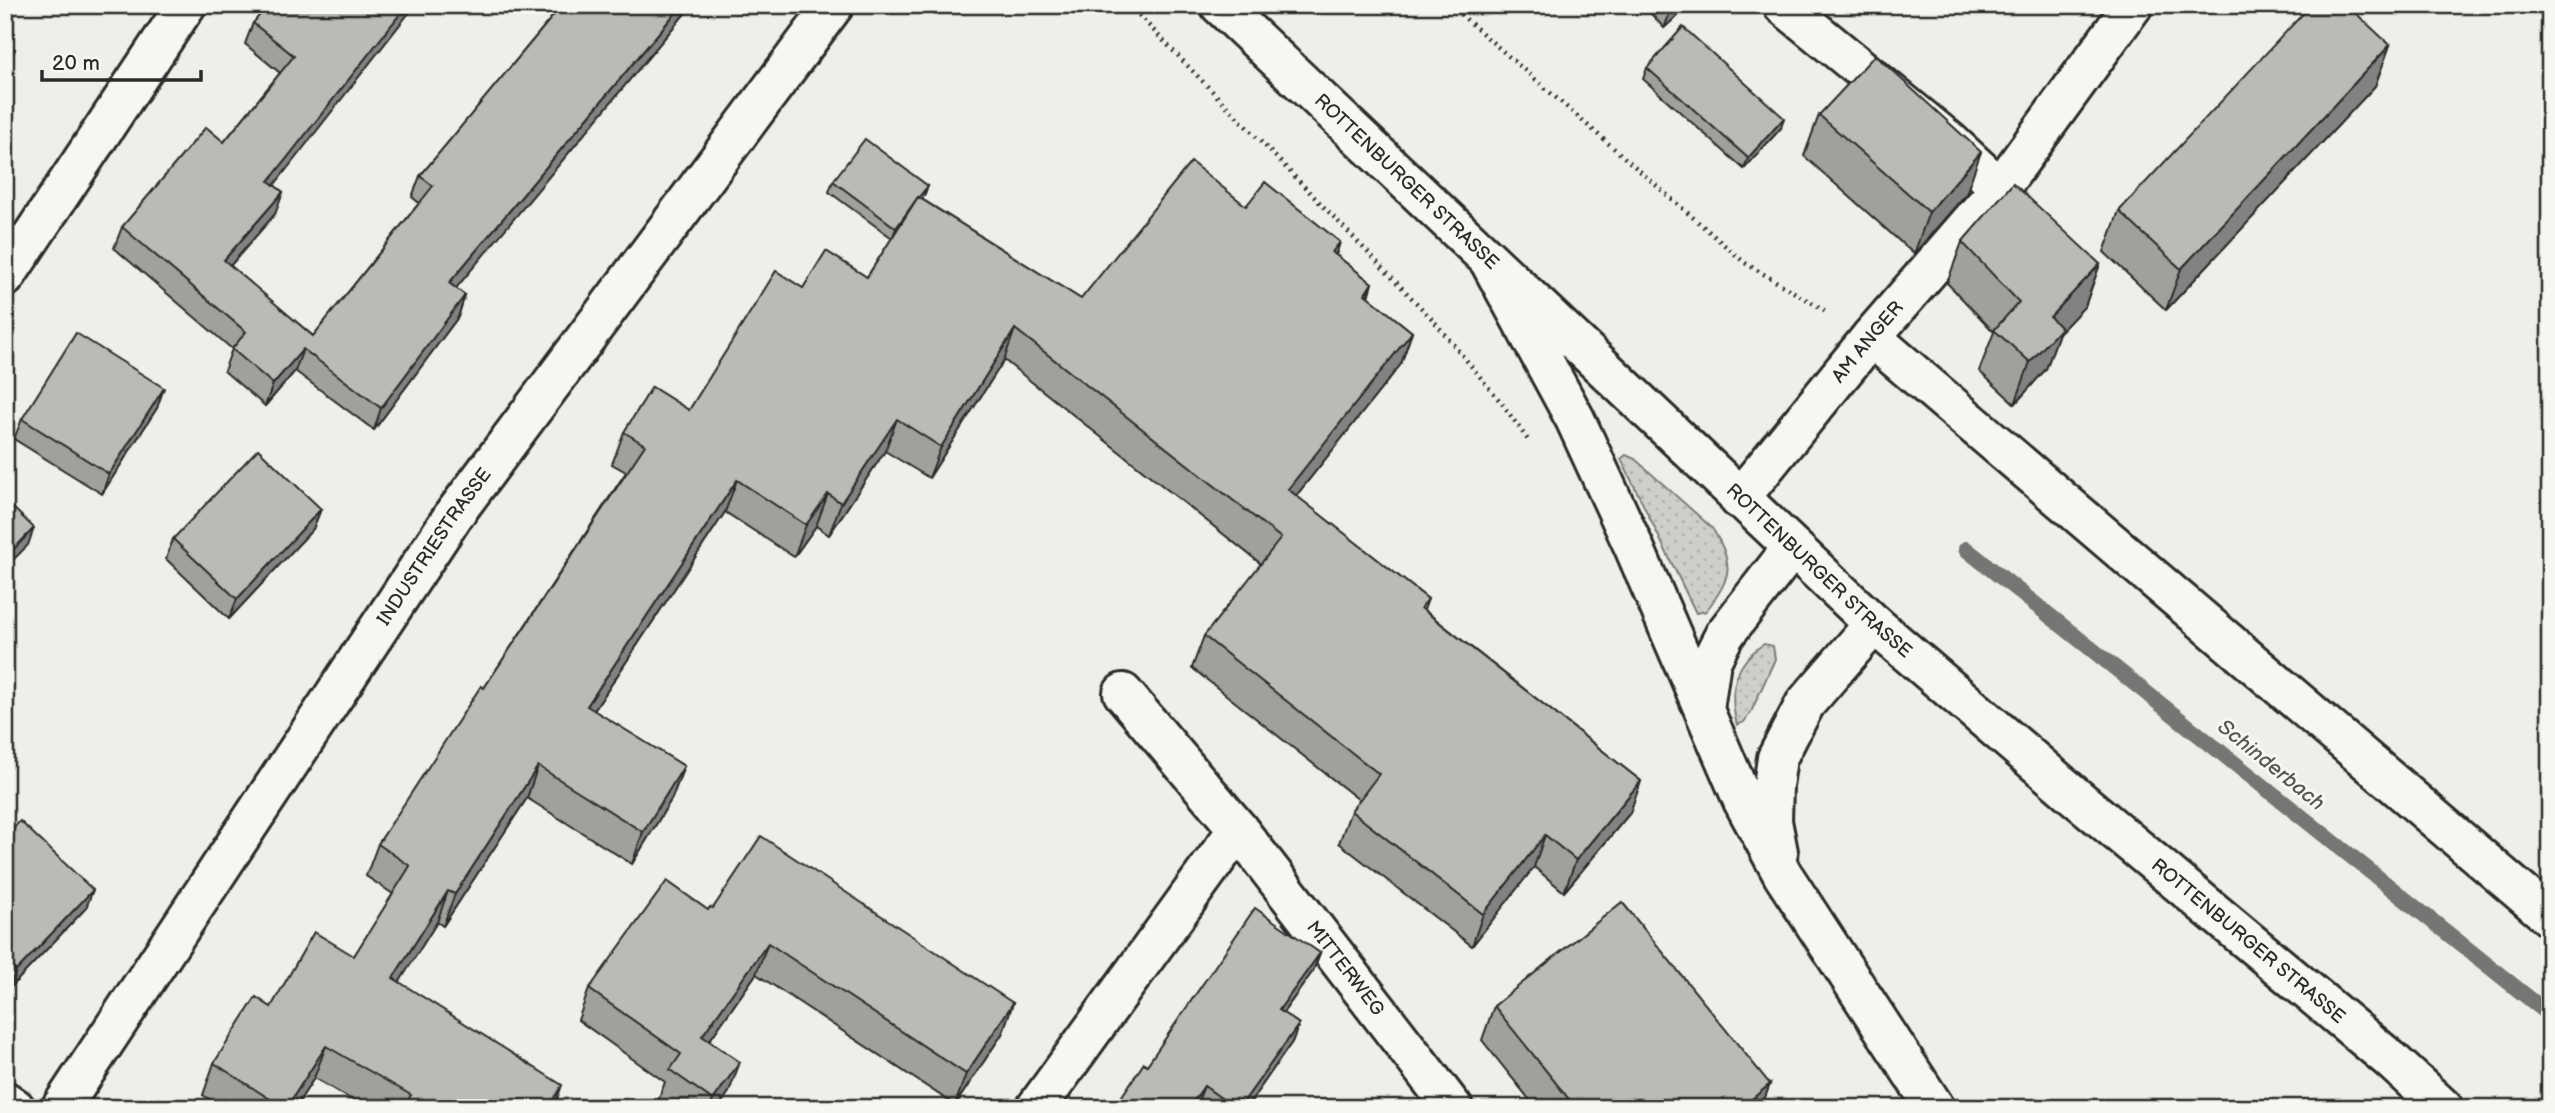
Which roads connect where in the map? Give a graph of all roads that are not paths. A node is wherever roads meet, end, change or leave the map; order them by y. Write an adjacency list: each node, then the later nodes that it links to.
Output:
1 (186, 5): 8 (main road)
2 (834, 5): 20 (main road, INDUSTRIESTRASSE)
3 (1220, 5): 7 (main road, ROTTENBURGER STRASSE)
4 (1783, 5): 6 (main road)
5 (2133, 5): 6 (main road, AM ANGER)
6 (2000, 188): 9 (main road, AM ANGER)
7 (1490, 262): 10 (main road, ROTTENBURGER STRASSE); 14 (main road)
8 (5, 278)
9 (1871, 337): 10 (main road, AM ANGER); 17 (main road)
10 (1739, 499): 11 (main road, ROTTENBURGER STRASSE)
11 (1792, 548): 12 (main road, ROTTENBURGER STRASSE); 14 (main road)
12 (1874, 624): 16 (main road); 24 (main road, ROTTENBURGER STRASSE)
13 (1123, 693): 15 (main road, MITTERWEG)
14 (1704, 709): 16 (main road)
15 (1238, 829): 21 (main road); 22 (main road, MITTERWEG)
16 (1783, 875): 23 (main road)
17 (2550, 917)
18 (5, 1101): 19 (main road)
19 (15, 1108)
20 (61, 1108)
21 (1036, 1108)
22 (1453, 1108)
23 (1935, 1108)
24 (2443, 1108)

